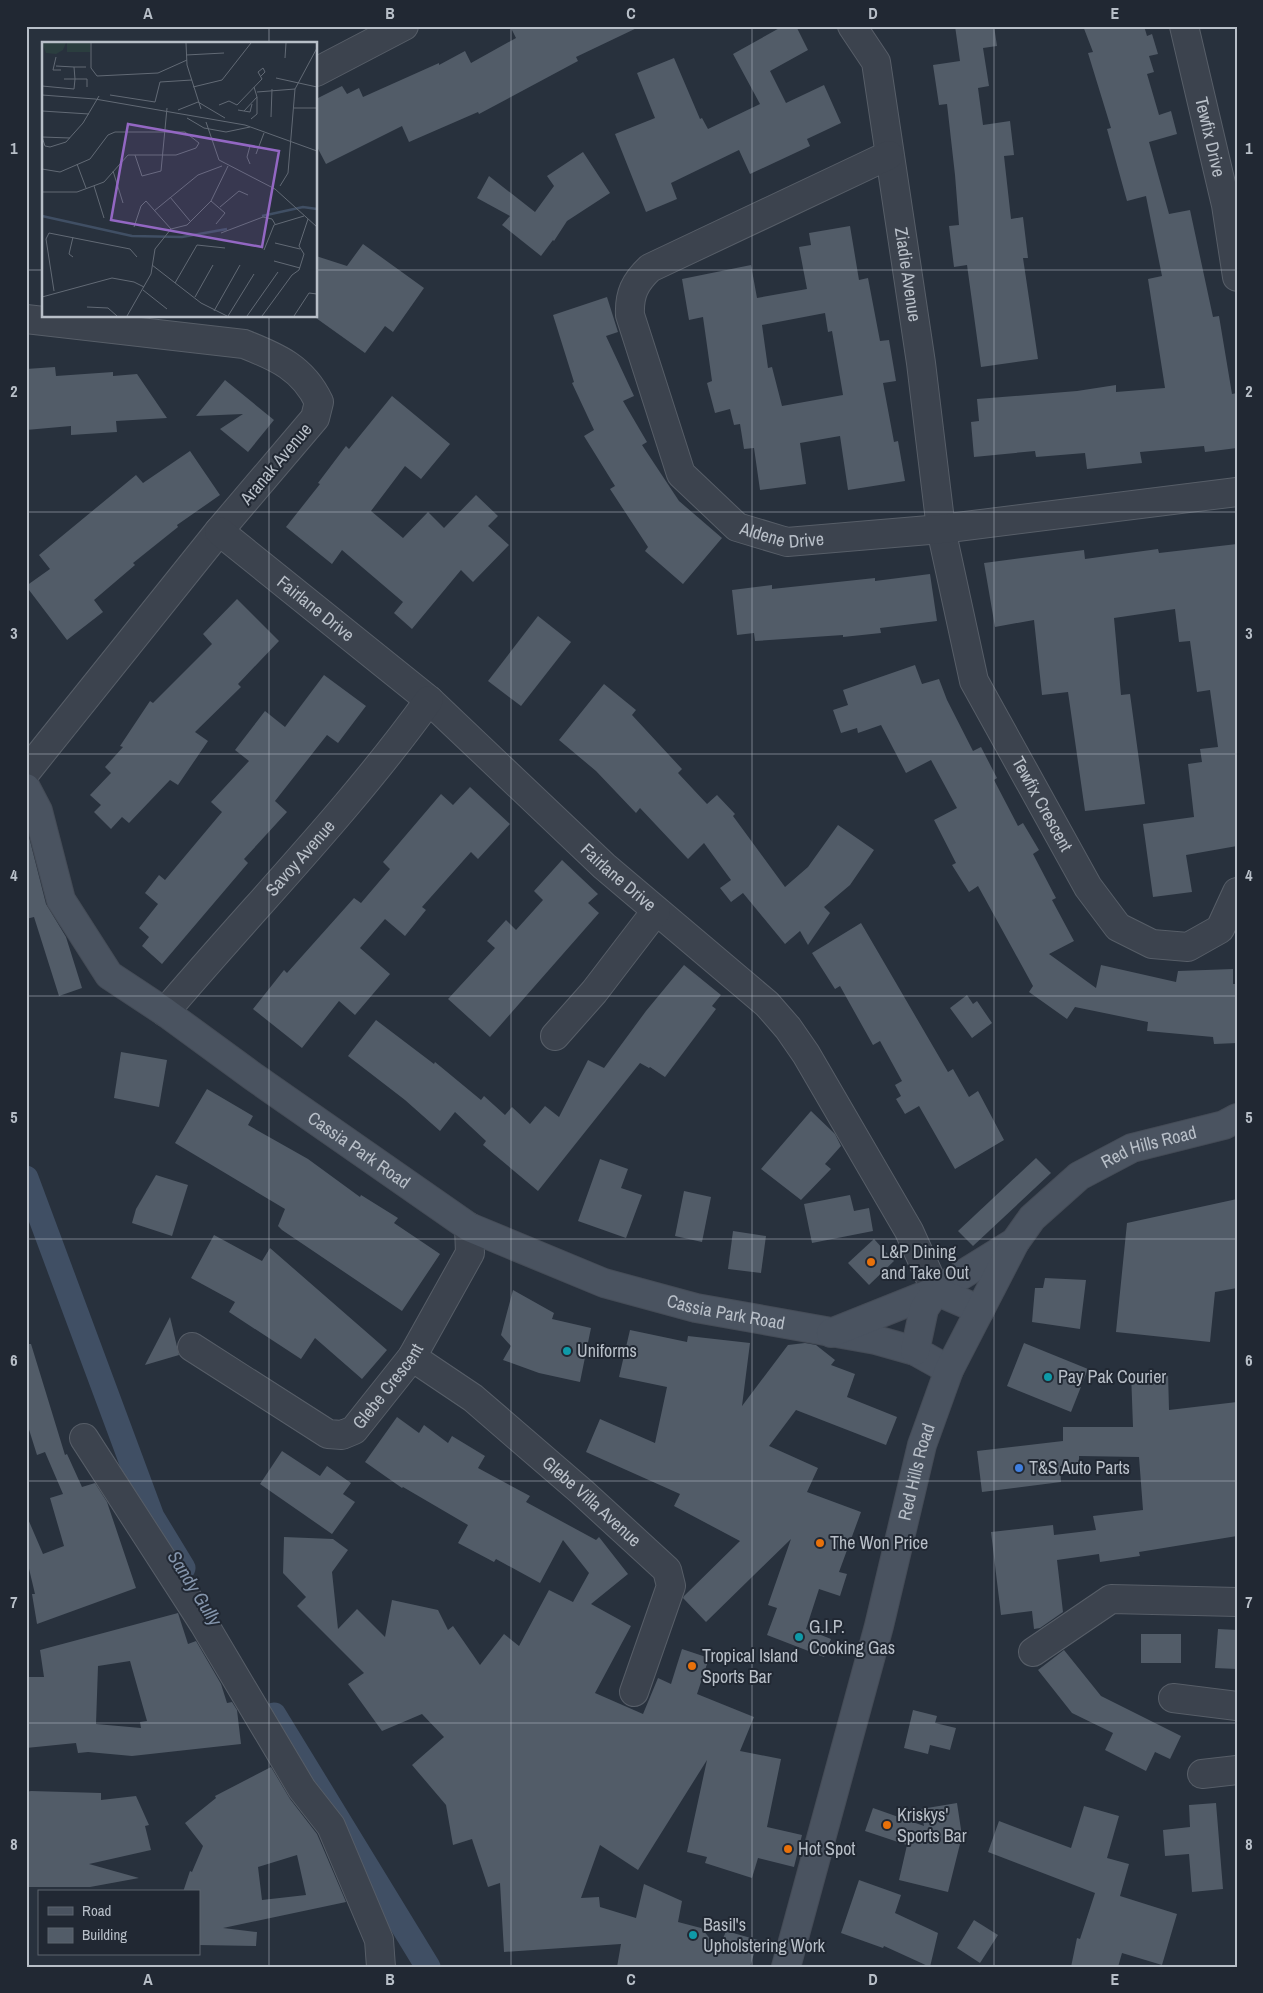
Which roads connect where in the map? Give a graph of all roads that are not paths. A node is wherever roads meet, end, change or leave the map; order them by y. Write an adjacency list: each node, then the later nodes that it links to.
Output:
1 (404, 26): 4 (street)
2 (852, 26): 5 (street, Ziadie Avenue)
3 (1184, 26): 6 (street, Tewfix Drive)
4 (318, 71)
5 (889, 156): 9 (street, Ziadie Avenue); 9 (street, Aldene Drive)
6 (1237, 277)
7 (26, 319): 10 (street, Aranak Avenue)
8 (1237, 492): 9 (street, Aldene Drive)
9 (941, 529): 14 (street, Tewfix Crescent)
10 (219, 531): 11 (street, Fairlane Drive); 12 (street, Aranak Avenue)
11 (429, 700): 15 (street, Fairlane Drive); 16 (street, Savoy Avenue)
12 (26, 772)
13 (26, 788): 16 (main road, Cassia Park Road)
14 (1237, 892)
15 (656, 912): 17 (street); 21 (street, Fairlane Drive)
16 (165, 1012): 19 (main road, Cassia Park Road)
17 (555, 1036)
18 (1237, 1118): 20 (main road, Red Hills Road)
19 (468, 1227): 23 (main road, Cassia Park Road); 26 (street, Glebe Crescent)
20 (1016, 1242): 21 (main road); 22 (main road, Red Hills Road)
21 (936, 1290): 22 (main road); 23 (main road); 25 (main road)
22 (980, 1310): 27 (main road, Red Hills Road)
23 (831, 1333): 25 (main road, Cassia Park Road)
24 (192, 1347): 26 (street, Glebe Crescent)
25 (915, 1352): 27 (main road, Cassia Park Road)
26 (412, 1357): 31 (street, Glebe Villa Avenue)
27 (949, 1370): 37 (main road, Red Hills Road)
28 (84, 1438): 36 (street)
29 (1237, 1602): 30 (street)
30 (1033, 1652)
31 (634, 1692)
32 (1173, 1698): 33 (street)
33 (1237, 1706)
34 (1237, 1770): 35 (street)
35 (1202, 1774)
36 (381, 1967)
37 (786, 1967)

